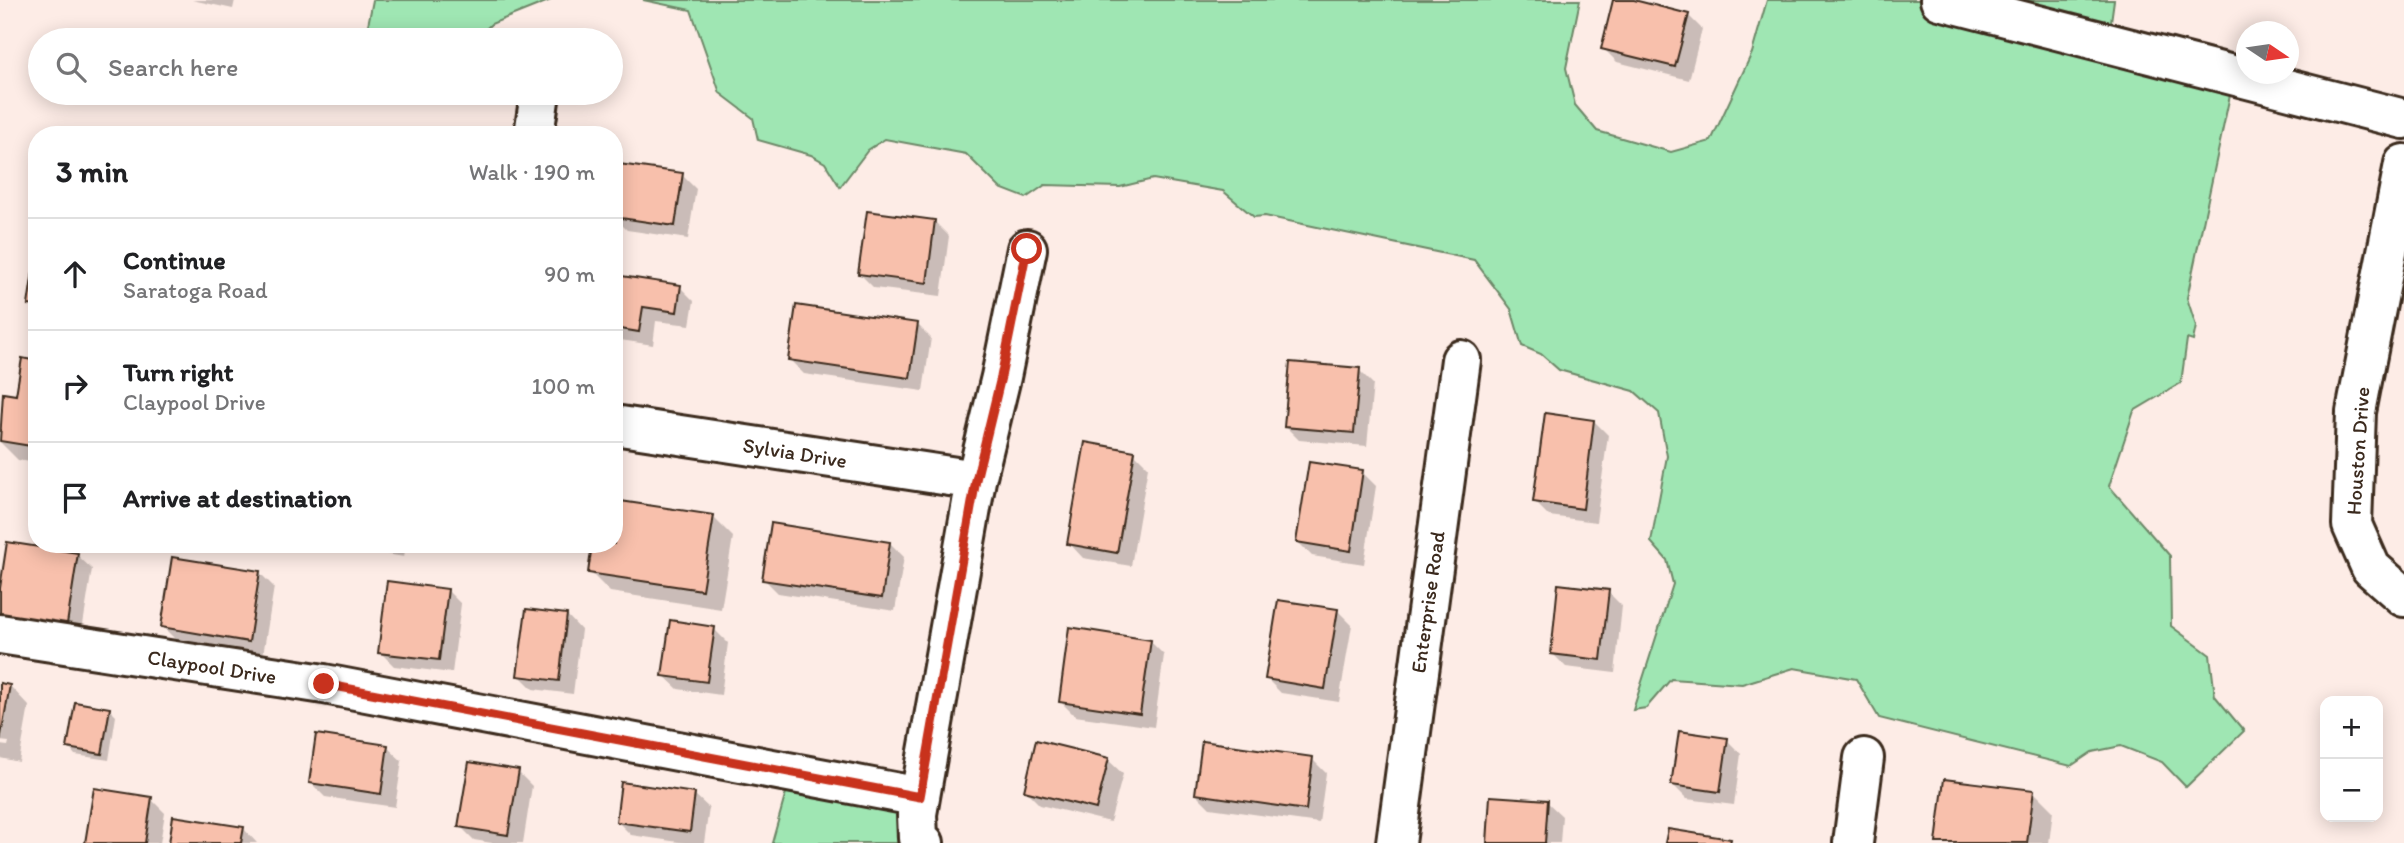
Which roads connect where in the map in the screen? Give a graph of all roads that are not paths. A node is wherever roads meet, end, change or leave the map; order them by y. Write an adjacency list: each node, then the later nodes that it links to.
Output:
1 (1940, 0): 3 (street)
2 (538, 105): 4 (street)
3 (2404, 119)
4 (535, 126)
5 (2404, 164): 10 (street, Houston Drive)
6 (1027, 249): 9 (street)
7 (1461, 360): 14 (street, Enterprise Road)
8 (623, 426): 9 (street, Sylvia Drive)
9 (976, 480): 13 (street)
10 (2404, 597)
11 (0, 635): 13 (street, Claypool Drive)
12 (1864, 758): 15 (street)
13 (920, 818)
14 (1396, 843)
15 (1853, 843)

